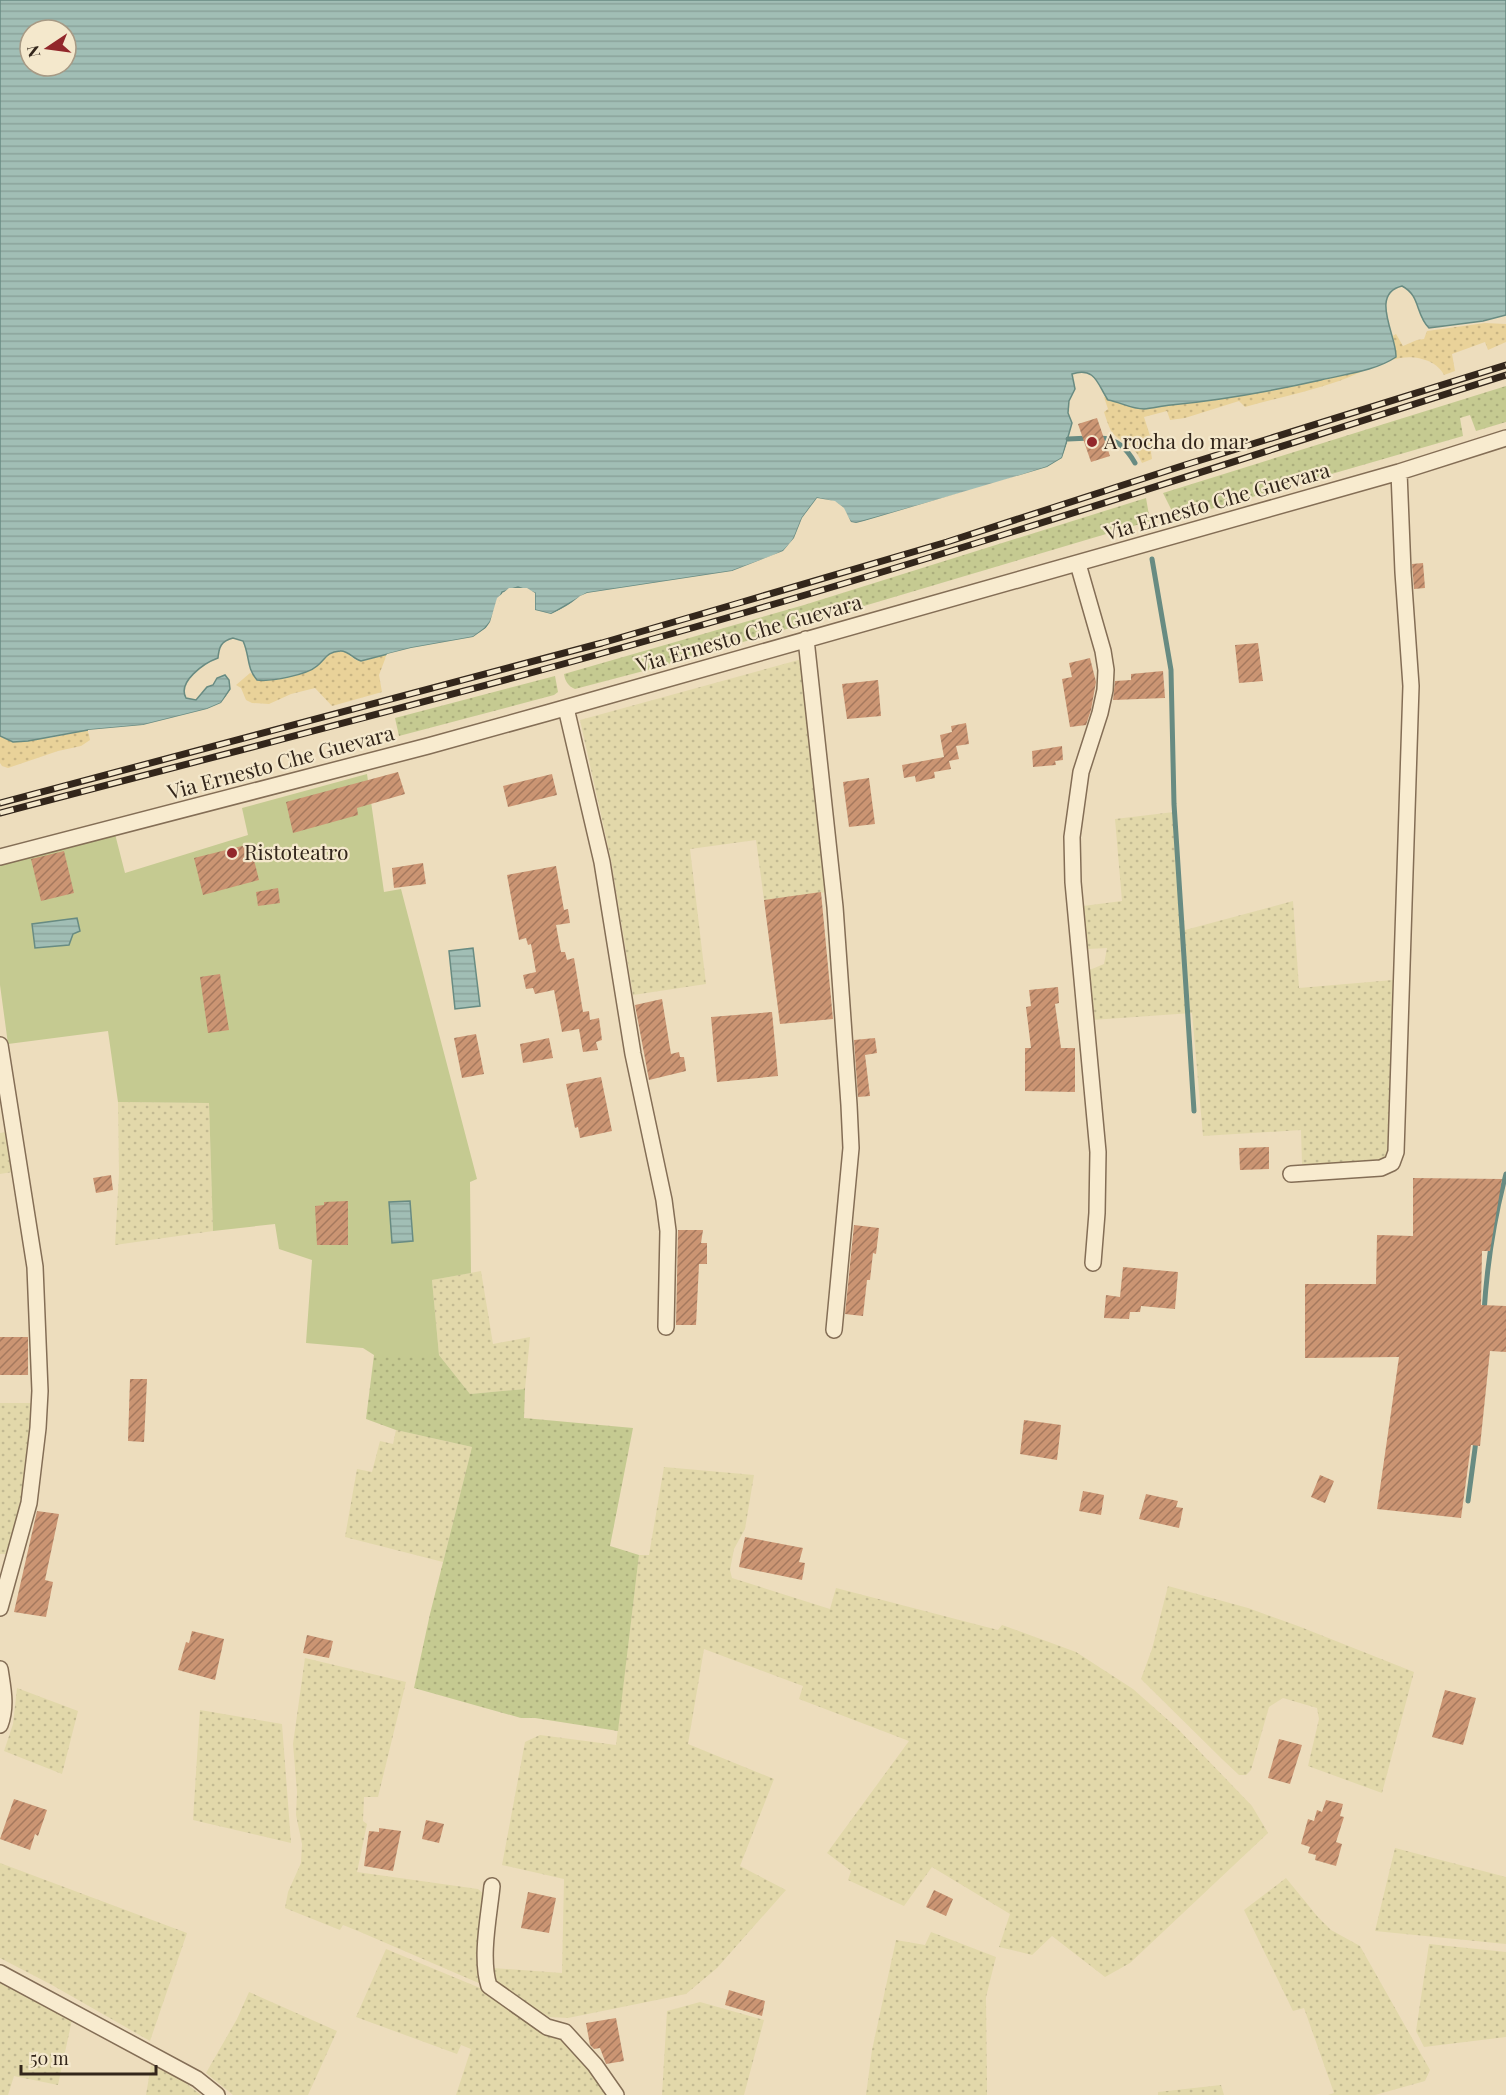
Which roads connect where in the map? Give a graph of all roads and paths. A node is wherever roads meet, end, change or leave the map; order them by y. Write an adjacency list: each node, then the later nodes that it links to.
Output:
1 (1506, 438): 2 (street, Via Ernesto Che Guevara)
2 (1400, 472): 3 (street, Via Ernesto Che Guevara); 8 (street)
3 (1078, 564): 4 (street, Via Ernesto Che Guevara); 9 (street)
4 (806, 639): 5 (street, Via Ernesto Che Guevara); 11 (street)
5 (566, 708): 6 (street, Via Ernesto Che Guevara); 10 (street)
6 (0, 857)
7 (0, 1045): 12 (street)
8 (1290, 1174)
9 (1094, 1263)
10 (666, 1327)
11 (834, 1330)
12 (0, 1608)
13 (0, 1669): 14 (street)
14 (0, 1725)
15 (492, 1886): 18 (street)
16 (0, 1973): 17 (street)
17 (217, 2095)
18 (616, 2095)

